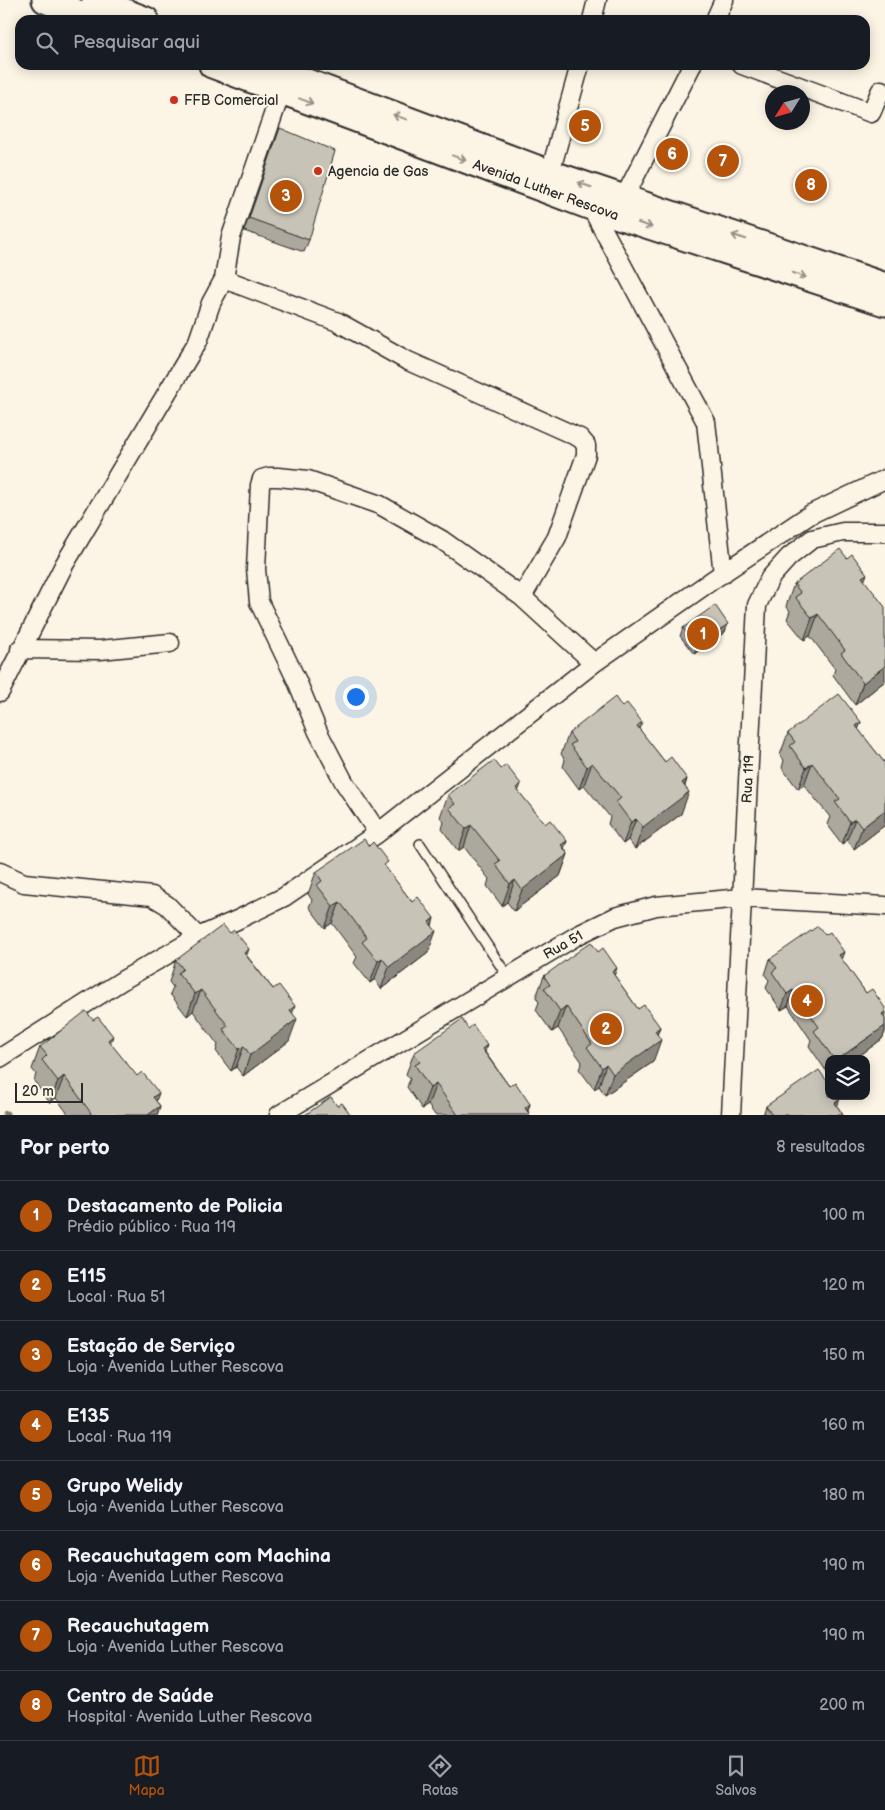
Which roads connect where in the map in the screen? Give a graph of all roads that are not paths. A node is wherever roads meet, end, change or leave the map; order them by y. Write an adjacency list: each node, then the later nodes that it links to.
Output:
1 (45, 0): 4 (main road)
2 (597, 0): 6 (street)
3 (724, 0): 7 (street)
4 (107, 7): 5 (main road)
5 (131, 15)
6 (593, 15)
7 (717, 15)
8 (225, 70): 14 (main road, Avenida Luther Rescova)
9 (275, 70): 15 (main road, Avenida Luther Rescova, one-way to 9)
10 (579, 70): 15 (street)
11 (689, 70): 16 (street)
12 (755, 70): 13 (street)
13 (881, 90)
14 (281, 92): 17 (main road, Avenida Luther Rescova, one-way to 17); 18 (street)
15 (550, 173): 16 (main road, Avenida Luther Rescova, one-way to 15)
16 (624, 198): 19 (main road, Avenida Luther Rescova, one-way to 16)
17 (591, 207): 20 (main road, Avenida Luther Rescova, one-way to 20); 23 (street)
18 (224, 279): 24 (street); 26 (street)
19 (885, 285)
20 (885, 303)
21 (885, 479): 23 (street)
22 (885, 532): 32 (street, Rua 119)
23 (723, 574): 27 (street)
24 (522, 597): 27 (street); 29 (street)
25 (170, 643): 26 (street)
26 (20, 649): 28 (street)
27 (594, 664): 29 (street)
28 (0, 692)
29 (378, 833): 34 (street)
30 (420, 844): 35 (lane)
31 (0, 872): 34 (street)
32 (742, 898): 33 (street, Rua 51); 35 (street, Rua 51); 38 (street, Rua 119)
33 (885, 906)
34 (198, 937): 36 (street)
35 (508, 977): 37 (street, Rua 51)
36 (2, 1052)
37 (279, 1115)
38 (731, 1115)

